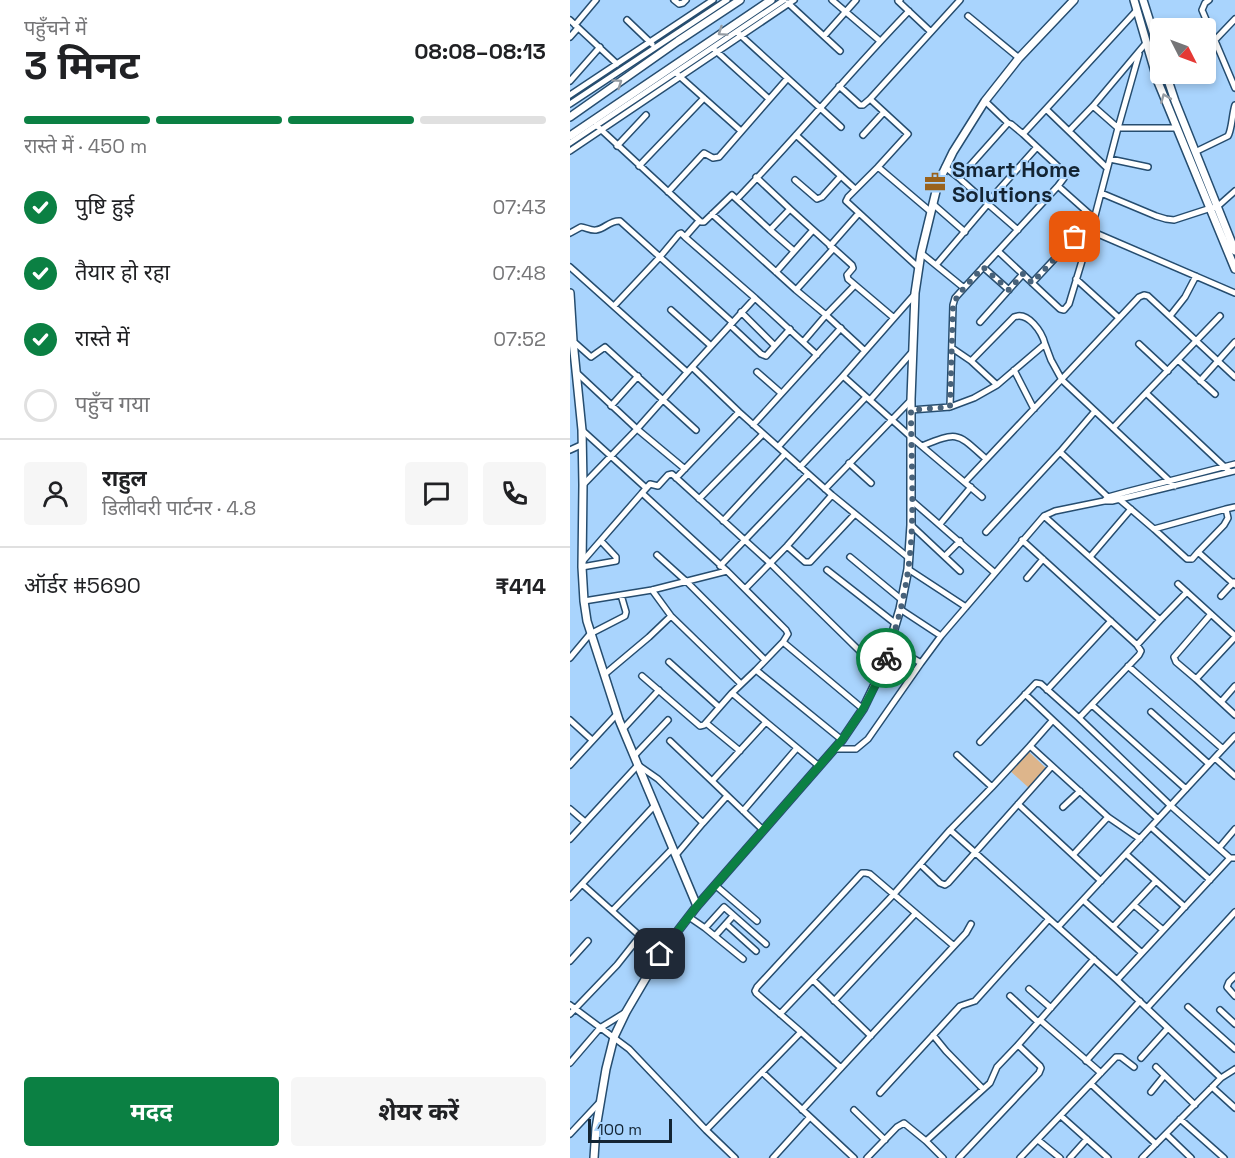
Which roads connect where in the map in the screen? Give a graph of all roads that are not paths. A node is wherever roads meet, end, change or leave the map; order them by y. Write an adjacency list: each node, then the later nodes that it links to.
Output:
1 (596, 0): 27 (street)
2 (674, 0): 3 (street)
3 (686, 0)
4 (713, 0): 20 (street)
5 (727, 0): 22 (street)
6 (740, 0): 62 (street, one-way to 6)
7 (771, 0): 73 (street, one-way to 73)
8 (832, 0): 19 (street)
9 (856, 0): 19 (street)
10 (898, 0): 18 (street)
11 (960, 0): 28 (street)
12 (1074, 0): 42 (street)
13 (1134, 0): 17 (street)
14 (1143, 0): 26 (street)
15 (1209, 0): 23 (street)
16 (789, 1): 29 (street); 30 (street)
17 (1137, 10): 36 (street); 59 (street)
18 (909, 11): 28 (street); 33 (street)
19 (846, 12): 30 (street); 33 (street)
20 (694, 14): 22 (street); 34 (street)
21 (968, 16): 42 (street)
22 (699, 18): 38 (street)
23 (1205, 18)
24 (1235, 19): 32 (street)
25 (627, 21): 34 (street)
26 (1150, 22)
27 (574, 24): 31 (street); 37 (street)
28 (931, 32): 53 (street)
29 (739, 34): 39 (street); 45 (street)
30 (824, 36): 40 (street)
31 (570, 37)
32 (1216, 39)
33 (880, 41): 48 (street)
34 (650, 42): 38 (street); 43 (street)
35 (1216, 42): 49 (street)
36 (1146, 43): 41 (street); 67 (street, one-way to 36)
37 (600, 47): 43 (street); 46 (street)
38 (656, 47): 55 (street)
39 (715, 50): 44 (street); 52 (street)
40 (840, 51)
41 (1140, 51): 57 (street); 66 (street)
42 (1018, 58): 54 (street)
43 (617, 64): 50 (street)
44 (678, 74): 51 (street); 64 (street)
45 (787, 79): 52 (street); 58 (street)
46 (570, 81)
47 (1169, 84): 78 (street)
48 (839, 86): 53 (street); 58 (street)
49 (1235, 88)
50 (570, 95)
51 (704, 98): 68 (street); 80 (street)
52 (769, 99): 68 (street)
53 (870, 99): 60 (street)
54 (985, 101): 63 (street); 82 (street)
55 (570, 104)
56 (1235, 105): 78 (street)
57 (1093, 106): 66 (street); 69 (street)
58 (820, 108): 65 (street); 71 (street)
59 (1046, 110): 69 (street); 70 (street)
60 (884, 112): 72 (street); 81 (street)
61 (646, 115): 75 (street)
62 (570, 117)
63 (1008, 123): 70 (street); 87 (street)
64 (598, 127): 74 (street); 75 (street); 77 (street)
65 (841, 127)
66 (1118, 128): 67 (street); 79 (street)
67 (1177, 128): 97 (street)
68 (741, 131): 92 (street)
69 (1069, 131): 84 (street)
70 (1023, 134): 76 (street)
71 (796, 135): 85 (street); 86 (street)
72 (863, 135)
73 (570, 136)
74 (570, 143)
75 (618, 146): 80 (street)
76 (1037, 147): 89 (street); 95 (street)
77 (570, 151)
78 (1195, 152): 97 (street)
79 (1110, 159): 83 (street); 84 (street)
80 (639, 166): 92 (street)
81 (878, 167): 90 (street); 99 (street)
82 (945, 167): 87 (street); 96 (street)
83 (1148, 167)
84 (1107, 168): 93 (street)
85 (841, 176): 88 (street); 90 (street)
86 (756, 177): 94 (street); 98 (street)
87 (959, 178): 95 (street)
88 (795, 180)
89 (1058, 186): 102 (street); 106 (street)
90 (855, 189): 100 (street)
91 (1235, 191): 97 (street)
92 (668, 192): 103 (street)
93 (1101, 193): 97 (street); 102 (street)
94 (737, 199): 101 (street); 104 (street)
95 (988, 203): 106 (street); 109 (street)
96 (933, 204): 99 (street); 109 (street)
97 (1214, 208): 115 (street); 122 (street)
98 (790, 209): 104 (street); 105 (street)
99 (931, 212): 116 (street)
100 (859, 213): 112 (street); 120 (street)
101 (712, 214): 103 (street); 123 (street)
102 (1094, 218): 107 (street)
103 (699, 221): 110 (street)
104 (770, 230): 113 (street)
105 (813, 230): 112 (street); 113 (street)
106 (1018, 230): 114 (street)
107 (1091, 231): 111 (street); 125 (street)
108 (570, 232): 117 (street)
109 (965, 232): 118 (street)
110 (685, 237): 117 (street); 135 (street)
111 (1088, 242): 126 (street); 127 (street)
112 (831, 247): 128 (street); 130 (street)
113 (794, 251): 123 (street)
114 (998, 251): 121 (street); 124 (street)
115 (1235, 251)
116 (921, 253): 118 (street); 120 (street)
117 (659, 258): 136 (street); 145 (street)
118 (936, 265): 129 (street)
119 (570, 267): 136 (street)
120 (919, 267): 133 (street)
121 (983, 267): 129 (street); 131 (street)
122 (1235, 269)
123 (776, 273): 130 (street)
124 (1023, 274): 127 (street); 131 (street)
125 (1196, 276): 134 (street); 140 (street)
126 (1076, 279): 127 (street); 143 (street)
127 (1032, 283)
128 (855, 285): 139 (street); 142 (street)
129 (964, 288): 156 (street)
130 (796, 290): 139 (street)
131 (1009, 290): 144 (street)
132 (570, 293): 148 (street)
133 (915, 293): 142 (street); 157 (street)
134 (1235, 293)
135 (755, 298): 138 (street); 147 (street)
136 (614, 306): 167 (street)
137 (671, 310): 154 (street)
138 (741, 312): 145 (street); 155 (street)
139 (826, 315): 146 (street); 150 (street)
140 (1170, 316): 143 (street); 149 (street)
141 (1220, 316): 149 (street)
142 (894, 318): 158 (street)
143 (1119, 318): 172 (street)
144 (980, 322)
145 (731, 324): 154 (street); 155 (street)
146 (841, 328): 158 (street); 159 (street)
147 (790, 329): 150 (street); 155 (street)
148 (573, 341): 166 (street); 169 (street)
149 (1196, 341): 160 (street); 162 (street)
150 (803, 342): 159 (street)
151 (1235, 342): 162 (street)
152 (1045, 344): 161 (street); 164 (street); 172 (street)
153 (1139, 344): 165 (street)
154 (710, 345): 163 (street)
155 (776, 345)
156 (952, 348): 161 (street); 184 (street)
157 (914, 350): 181 (street); 182 (street)
158 (865, 351): 170 (street)
159 (817, 355): 175 (street)
160 (1178, 360): 165 (street); 173 (street)
161 (971, 361): 174 (street)
162 (1218, 361): 171 (street); 173 (street)
163 (692, 367): 167 (street); 188 (street)
164 (1014, 370): 174 (street); 185 (street)
165 (1168, 370): 176 (street)
166 (576, 372): 177 (street); 183 (street)
167 (687, 372): 180 (street)
168 (757, 372): 175 (street)
169 (638, 376): 180 (street); 183 (street)
170 (843, 376): 181 (street); 199 (street)
171 (1235, 377)
172 (1062, 380): 185 (street); 187 (street)
173 (1200, 381): 178 (street)
174 (997, 385): 184 (street)
175 (781, 393): 190 (street)
176 (1146, 393): 191 (street); 208 (street)
177 (578, 394): 179 (street); 193 (street)
178 (1215, 394)
179 (570, 397)
180 (663, 399): 192 (street); 194 (street)
181 (868, 399): 189 (street); 207 (street)
182 (912, 399): 186 (street); 189 (street)
183 (611, 405): 192 (street)
184 (950, 407): 186 (street)
185 (1034, 409): 204 (street)
186 (911, 410): 196 (street)
187 (1095, 411): 191 (street); 201 (street)
188 (739, 412): 190 (street); 209 (street)
189 (892, 420): 196 (street); 205 (street)
190 (753, 424): 195 (street)
191 (1113, 428): 213 (street)
192 (637, 429): 203 (street); 209 (street)
193 (582, 430): 197 (street); 203 (street)
194 (696, 430)
195 (763, 434): 199 (street); 223 (street)
196 (911, 437): 198 (street); 225 (street)
197 (581, 445): 200 (street); 216 (street)
198 (922, 446): 204 (street); 214 (street)
199 (778, 447): 202 (street)
200 (570, 450)
201 (1060, 452): 224 (street); 235 (street)
202 (785, 454): 207 (street); 231 (street)
203 (610, 456): 216 (street); 220 (street)
204 (986, 459): 214 (street)
205 (849, 464): 215 (street); 219 (street)
206 (1235, 464): 208 (street)
207 (801, 467): 211 (street)
208 (1224, 467): 210 (street); 213 (street)
209 (685, 469): 212 (street)
210 (1232, 472): 217 (street)
211 (808, 474): 219 (street); 238 (street)
212 (676, 478): 220 (street); 223 (street)
213 (1168, 480): 217 (street); 224 (street)
214 (965, 482): 218 (street)
215 (871, 483)
216 (583, 485): 249 (street)
217 (1174, 486): 224 (street)
218 (971, 487): 222 (street); 232 (street)
219 (825, 489): 221 (street)
220 (644, 491): 237 (street); 250 (street)
221 (832, 495): 229 (street); 240 (street)
222 (982, 497)
223 (699, 499): 231 (street)
224 (1112, 499): 227 (street); 230 (street)
225 (911, 500): 232 (street); 233 (street)
226 (1235, 507): 228 (street)
227 (1131, 509): 234 (street); 245 (street)
228 (1226, 509): 234 (street); 241 (street)
229 (855, 514): 240 (street); 246 (street)
230 (1044, 516): 236 (street); 245 (street)
231 (723, 521): 238 (street)
232 (940, 524): 239 (street)
233 (911, 525): 243 (street); 246 (street)
234 (1154, 529): 241 (street)
235 (986, 532)
236 (1022, 540): 247 (street); 255 (street)
237 (601, 541): 249 (street); 249 (street)
238 (745, 541): 248 (street); 250 (street)
239 (960, 541): 243 (street); 255 (street)
240 (787, 546): 248 (street)
241 (1198, 552): 258 (street)
242 (657, 555): 257 (street)
243 (945, 556): 254 (street)
244 (850, 557): 265 (street)
245 (1090, 557): 271 (street)
246 (909, 558): 251 (street)
247 (1043, 559): 256 (street); 272 (street)
248 (770, 563): 260 (street); 286 (street)
249 (582, 564): 266 (street)
250 (720, 566): 253 (street)
251 (908, 569): 265 (street); 267 (street)
252 (828, 570): 273 (street)
253 (727, 571): 257 (street); 260 (street)
254 (960, 571)
255 (995, 573): 267 (street)
256 (1027, 578)
257 (687, 582): 261 (street); 281 (street)
258 (1234, 583): 264 (street)
259 (1178, 584): 262 (street)
260 (745, 589): 277 (street)
261 (652, 590): 263 (street); 270 (street)
262 (1187, 592): 269 (street); 271 (street)
263 (621, 595): 266 (street); 274 (street)
264 (1221, 596)
265 (902, 600): 268 (street)
266 (584, 601): 274 (street)
267 (966, 607): 275 (street)
268 (900, 609): 273 (street); 275 (street)
269 (1211, 614): 276 (street); 289 (street)
270 (671, 616): 287 (street); 290 (street)
271 (1160, 620): 279 (street)
272 (1111, 621): 279 (street); 293 (street)
273 (896, 624): 278 (street)
274 (590, 634): 280 (street); 287 (street)
275 (941, 636): 283 (street)
276 (1235, 636): 289 (street)
277 (783, 642): 281 (street); 299 (street)
278 (890, 645): 283 (street); 286 (street)
279 (1137, 645): 284 (street)
280 (570, 658)
281 (765, 660): 285 (street)
282 (669, 662): 298 (street)
283 (921, 663): 317 (street)
284 (1128, 666): 297 (street); 318 (street)
285 (756, 670): 290 (street); 312 (street)
286 (881, 672): 299 (street)
287 (605, 674): 301 (street)
288 (642, 676): 292 (street)
289 (1196, 679): 296 (street)
290 (741, 684): 294 (street)
291 (1235, 686): 296 (street)
292 (658, 690): 308 (street); 309 (street)
293 (1047, 690): 295 (street); 303 (street)
294 (732, 693): 298 (street); 307 (street)
295 (1025, 694): 306 (street); 314 (street)
296 (1221, 702): 302 (street)
297 (1092, 705): 303 (street); 331 (street)
298 (719, 707): 308 (street)
299 (863, 709): 312 (street)
300 (1151, 712): 323 (street)
301 (617, 714): 309 (street); 311 (street)
302 (1235, 715)
303 (1079, 718): 336 (street)
304 (570, 720): 311 (street)
305 (668, 720): 321 (street)
306 (1052, 721): 315 (street); 341 (street)
307 (766, 722): 316 (street); 319 (street)
308 (706, 723): 319 (street)
309 (623, 729): 321 (street)
310 (1235, 736): 318 (street)
311 (592, 740): 324 (street)
312 (842, 740): 317 (street)
313 (670, 741): 329 (street)
314 (980, 742)
315 (1030, 746): 327 (street); 330 (street)
316 (797, 747): 326 (street); 339 (street)
317 (836, 749): 326 (street)
318 (1223, 749): 322 (street)
319 (740, 751): 329 (street)
320 (957, 755): 330 (street)
321 (634, 756): 325 (street)
322 (1215, 758): 323 (street); 328 (street)
323 (1209, 764): 331 (street)
324 (570, 765)
325 (638, 765): 335 (street); 342 (street); 343 (street)
326 (819, 766): 346 (street)
327 (1052, 766): 332 (street); 334 (street)
328 (1235, 776)
329 (712, 781): 333 (street)
330 (992, 787): 347 (street)
331 (1186, 789): 336 (street)
332 (1080, 791): 337 (street); 340 (street)
333 (727, 796): 339 (street); 343 (street)
334 (1018, 804): 352 (street); 354 (street)
335 (655, 805): 351 (street); 360 (street)
336 (1171, 806): 341 (street); 350 (street)
337 (1063, 807)
338 (570, 809): 342 (street)
339 (742, 811): 346 (street)
340 (1108, 817): 349 (street); 354 (street)
341 (1158, 819): 344 (street)
342 (585, 822): 348 (street)
343 (703, 823): 351 (street)
344 (1151, 827): 349 (street); 357 (street)
345 (1235, 829): 350 (street)
346 (763, 830): 361 (street)
347 (950, 830): 352 (street); 356 (street)
348 (570, 839)
349 (1140, 839): 353 (street)
350 (1219, 848): 355 (street)
351 (674, 851): 366 (street); 368 (street)
352 (974, 852): 356 (street); 373 (street)
353 (1126, 854): 358 (street); 359 (street)
354 (1073, 855): 358 (street)
355 (1232, 858): 357 (street)
356 (920, 864): 362 (street)
357 (1210, 880): 367 (street)
358 (1101, 881): 364 (street)
359 (1156, 881): 365 (street); 367 (street)
360 (582, 884): 363 (street); 368 (street)
361 (715, 885): 366 (street); 374 (street)
362 (894, 894): 370 (street); 393 (street); 407 (street)
363 (570, 897)
364 (1083, 900): 377 (street); 378 (street)
365 (1134, 905): 378 (street); 380 (street)
366 (697, 906): 372 (street)
367 (1185, 907): 380 (street)
368 (613, 910): 381 (street)
369 (1235, 912): 403 (street)
370 (915, 914): 385 (street); 398 (street)
371 (733, 916): 375 (street); 379 (street); 384 (street)
372 (689, 917): 379 (street); 388 (street)
373 (1049, 919): 377 (street); 413 (street)
374 (757, 921)
375 (726, 924): 382 (street); 386 (street)
376 (971, 924): 385 (street)
377 (1058, 927): 390 (street)
378 (1113, 927): 387 (street)
379 (705, 928): 382 (street)
380 (1163, 930): 387 (street)
381 (640, 936): 388 (street); 400 (street)
382 (715, 936): 389 (street)
383 (588, 941): 391 (street)
384 (766, 944)
385 (954, 946): 414 (street)
386 (756, 951)
387 (1142, 953): 394 (street)
388 (660, 954): 405 (street)
389 (744, 959)
390 (1094, 959): 394 (street); 402 (street)
391 (570, 962)
392 (1235, 976): 397 (street)
393 (813, 980): 398 (street); 407 (street)
394 (1117, 980): 399 (street)
395 (1029, 988): 402 (street)
396 (1010, 996): 408 (street)
397 (1235, 996)
398 (834, 1001): 414 (street)
399 (1140, 1001): 403 (street); 419 (street)
400 (572, 1007): 406 (street); 410 (street)
401 (1188, 1007): 417 (street)
402 (1051, 1008): 408 (street)
403 (1147, 1008): 411 (street)
404 (1220, 1010): 409 (street)
405 (626, 1011): 410 (street); 415 (street)
406 (570, 1014)
407 (780, 1014): 412 (street)
408 (1039, 1021): 416 (street); 419 (street)
409 (1235, 1024)
410 (600, 1028): 415 (street); 420 (street)
411 (1168, 1028): 418 (street); 428 (street)
412 (801, 1032): 423 (street); 425 (street)
413 (933, 1035): 431 (street); 433 (street)
414 (871, 1036): 423 (street)
415 (614, 1037): 434 (street); 442 (street)
416 (1018, 1045): 431 (street); 456 (street)
417 (1235, 1049)
418 (1141, 1058)
419 (1086, 1061): 426 (street)
420 (570, 1063)
421 (1134, 1067): 426 (street)
422 (1156, 1067): 427 (street)
423 (841, 1068): 437 (street)
424 (1235, 1069): 428 (street)
425 (762, 1072): 437 (street); 442 (street)
426 (1101, 1073): 429 (street)
427 (1164, 1076): 432 (street); 435 (street)
428 (1221, 1078): 430 (street)
429 (1091, 1084): 439 (street); 449 (street)
430 (1212, 1087): 435 (street); 436 (street)
431 (983, 1089): 448 (street)
432 (1151, 1092)
433 (880, 1093)
434 (601, 1101): 443 (street); 450 (street)
435 (1195, 1105): 441 (street)
436 (1235, 1108)
437 (802, 1110): 440 (street)
438 (854, 1110): 445 (street)
439 (1061, 1116): 446 (street); 447 (street)
440 (810, 1117): 452 (street); 453 (street)
441 (1180, 1119): 444 (street); 463 (street)
442 (706, 1130): 451 (street)
443 (570, 1134)
444 (1166, 1134): 449 (street); 462 (street)
445 (885, 1140): 448 (street); 454 (street)
446 (1038, 1140): 457 (street); 458 (street)
447 (1088, 1140): 459 (street); 460 (street)
448 (926, 1141): 455 (street)
449 (1156, 1144): 461 (street)
450 (594, 1158)
451 (735, 1158)
452 (772, 1158)
453 (854, 1158)
454 (867, 1158)
455 (943, 1158)
456 (959, 1158)
457 (1020, 1158)
458 (1060, 1158)
459 (1070, 1158)
460 (1108, 1158)
461 (1142, 1158)
462 (1191, 1158)
463 (1224, 1158)

